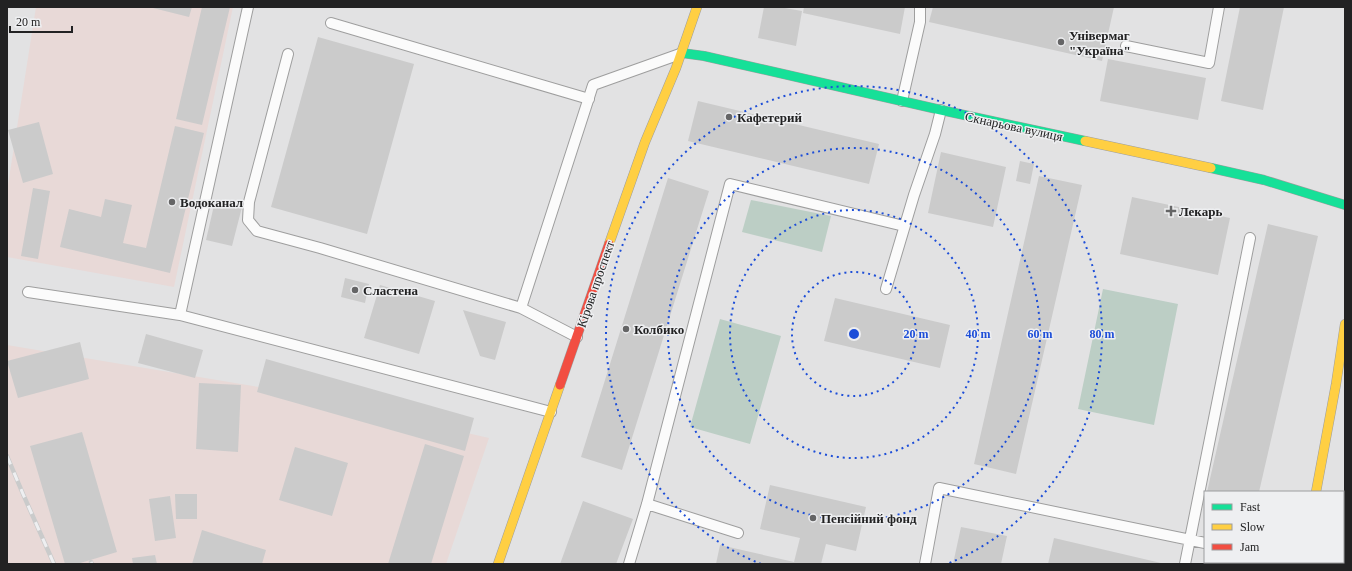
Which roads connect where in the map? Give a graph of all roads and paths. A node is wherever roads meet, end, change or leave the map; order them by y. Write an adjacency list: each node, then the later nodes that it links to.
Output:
1 (248, 7): 18 (lane)
2 (697, 7): 7 (street, Кірова проспект)
3 (920, 7): 10 (lane)
4 (1219, 7): 6 (lane)
5 (331, 23): 9 (lane)
6 (1126, 46)
7 (682, 53): 9 (lane); 10 (street, Скнарьова вулиця); 20 (street, Кірова проспект)
8 (288, 54): 17 (lane)
9 (589, 99): 17 (lane)
10 (902, 101): 11 (street, Скнарьова вулиця)
11 (941, 110): 12 (street, Скнарьова вулиця); 13 (lane)
12 (1345, 206)
13 (904, 226): 15 (lane); 23 (lane)
14 (1250, 238): 25 (lane)
15 (886, 289)
16 (28, 292): 18 (lane)
17 (522, 308): 20 (lane)
18 (180, 315): 21 (lane)
19 (1345, 324): 22 (street)
20 (577, 337): 21 (street, Кірова проспект)
21 (551, 412): 27 (street, Кірова проспект)
22 (1316, 491)
23 (647, 504): 24 (lane); 28 (lane)
24 (738, 533)
25 (1190, 540): 26 (lane); 29 (lane); 30 (lane)
26 (1204, 543)
27 (498, 564)
28 (629, 564)
29 (925, 564)
30 (1185, 564)

